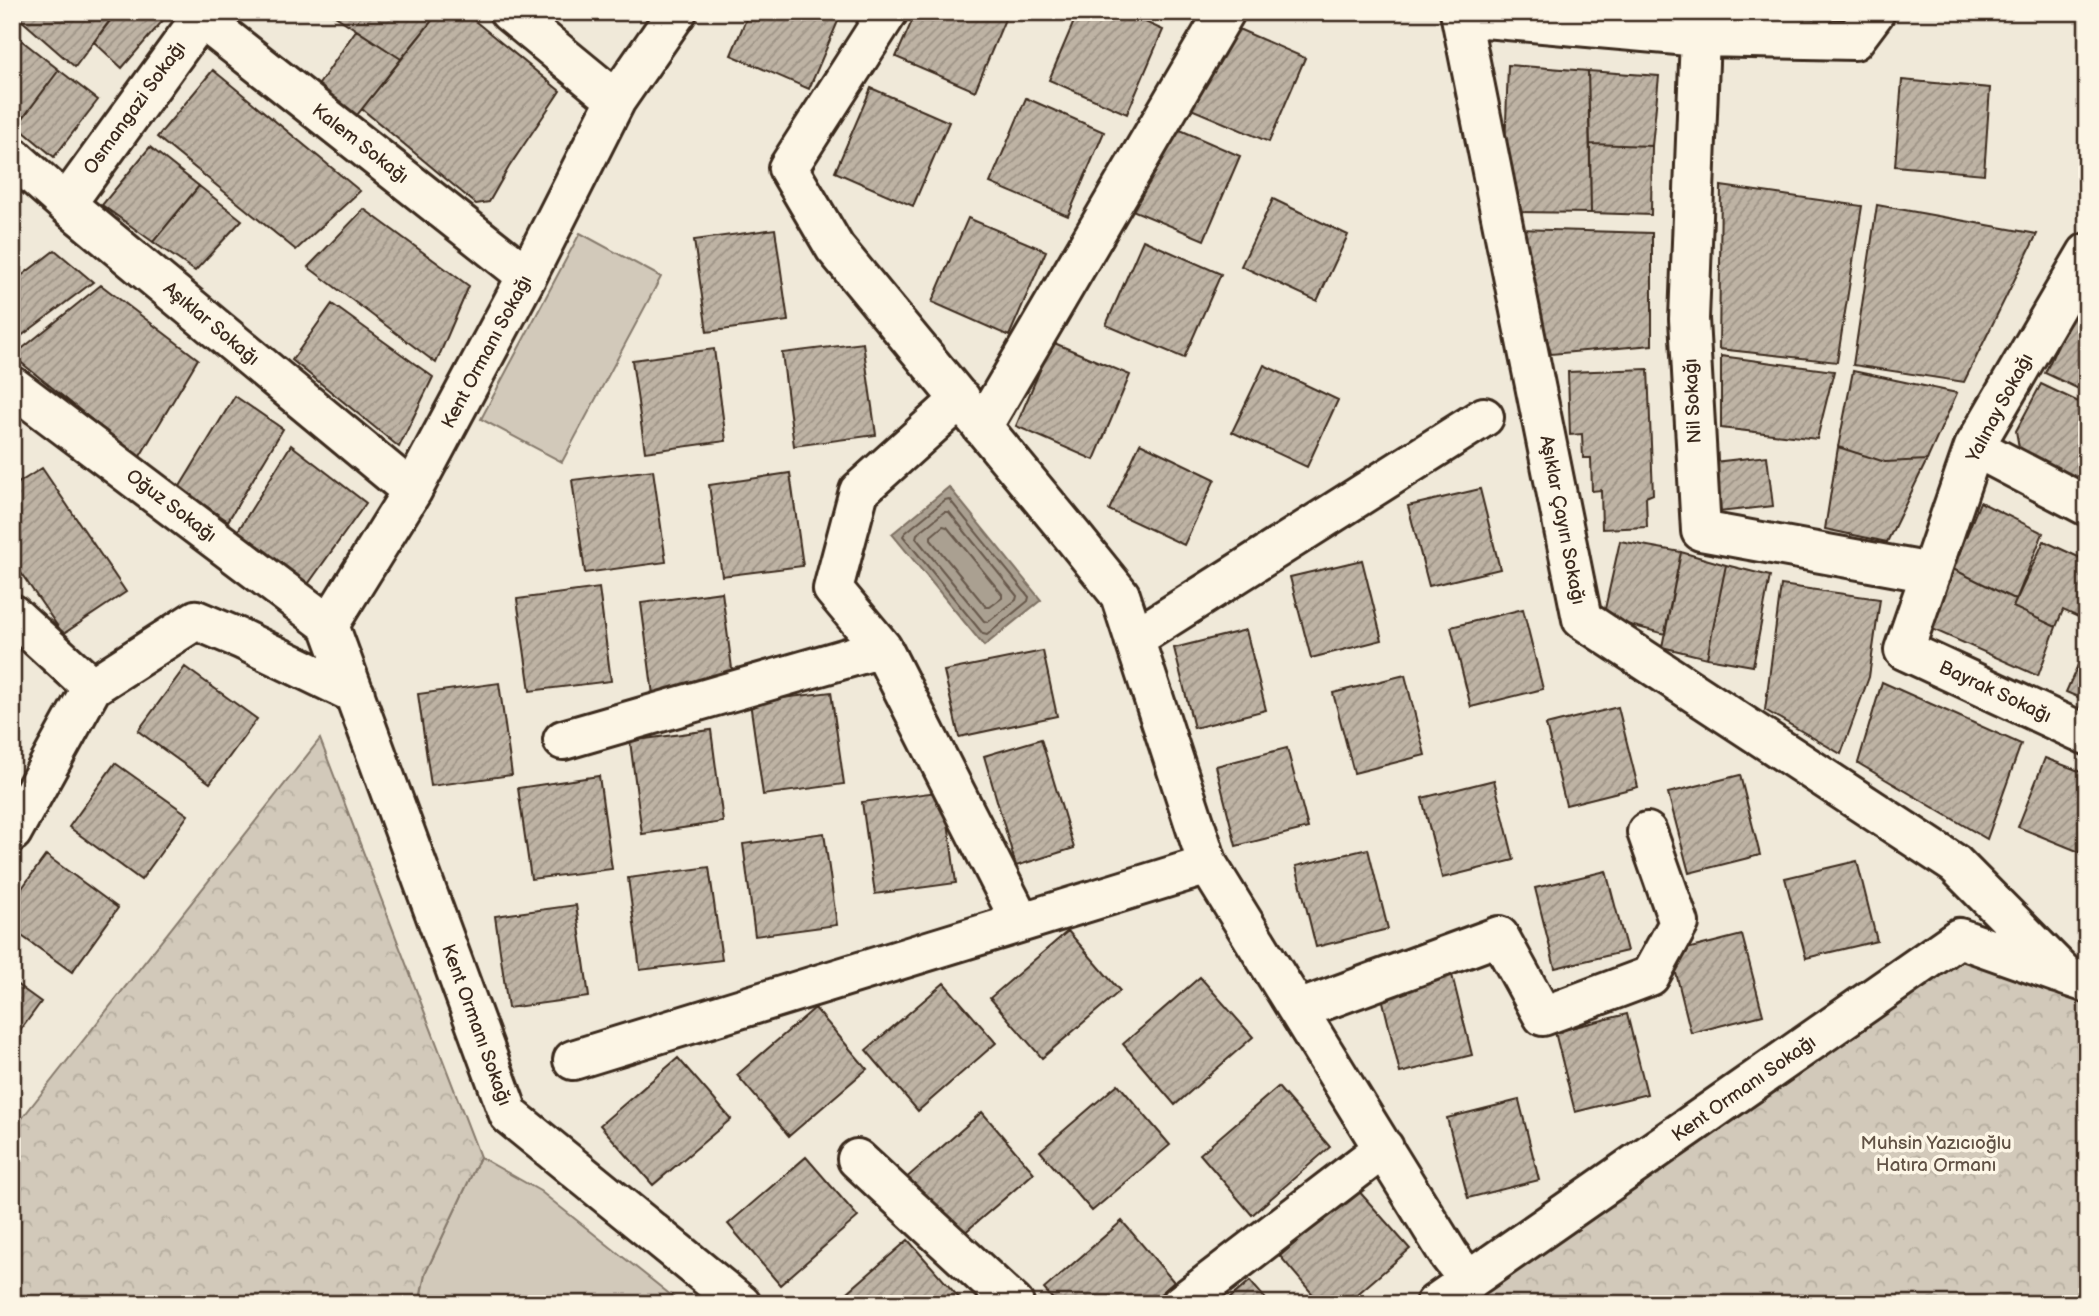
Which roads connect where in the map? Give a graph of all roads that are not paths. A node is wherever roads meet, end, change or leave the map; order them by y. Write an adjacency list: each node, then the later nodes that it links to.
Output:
1 (509, 12): 10 (street)
2 (677, 12): 10 (street, Kent Ormanı Sokağı)
3 (888, 12): 16 (street)
4 (1225, 12): 16 (street)
5 (1875, 12): 9 (street)
6 (199, 14): 12 (street, Osmangazi Sokağı); 14 (street, Kalem Sokağı)
7 (1461, 14): 8 (street); 35 (street, Aşıklar Çayırı Sokağı)
8 (1521, 17): 9 (street)
9 (1700, 37): 21 (street, Nil Sokağı)
10 (616, 100): 14 (street, Kent Ormanı Sokağı)
11 (12, 156): 12 (street, Aşıklar Sokağı)
12 (66, 204): 19 (street, Aşıklar Sokağı)
13 (2087, 253): 18 (street, Yalınay Sokağı)
14 (527, 276): 19 (street, Kent Ormanı Sokağı)
15 (12, 386): 23 (street, Oğuz Sokağı)
16 (972, 413): 24 (street); 25 (street)
17 (1484, 417): 24 (street)
18 (1974, 447): 20 (street); 21 (street, Yalınay Sokağı)
19 (412, 491): 23 (street, Kent Ormanı Sokağı)
20 (2087, 506)
21 (1931, 573): 26 (street, Yalınay Sokağı)
22 (12, 614): 27 (street)
23 (329, 625): 28 (street, Kent Ormanı Sokağı)
24 (1134, 639): 33 (street)
25 (882, 648): 30 (street); 34 (street)
26 (1904, 650): 29 (street, Bayrak Sokağı)
27 (92, 687): 28 (street); 31 (street)
28 (355, 694): 41 (street, Kent Ormanı Sokağı)
29 (2087, 734)
30 (562, 740)
31 (12, 831)
32 (1647, 832): 36 (street)
33 (1208, 865): 34 (street); 36 (street)
34 (1021, 922): 37 (street)
35 (2076, 979): 40 (street, Kent Ormanı Sokağı)
36 (1298, 1010): 38 (street)
37 (573, 1060)
38 (1384, 1148): 40 (street); 43 (street)
39 (857, 1158): 42 (street)
40 (1459, 1268): 44 (street, Kent Ormanı Sokağı)
41 (741, 1304)
42 (1014, 1304)
43 (1181, 1304)
44 (1435, 1304)

